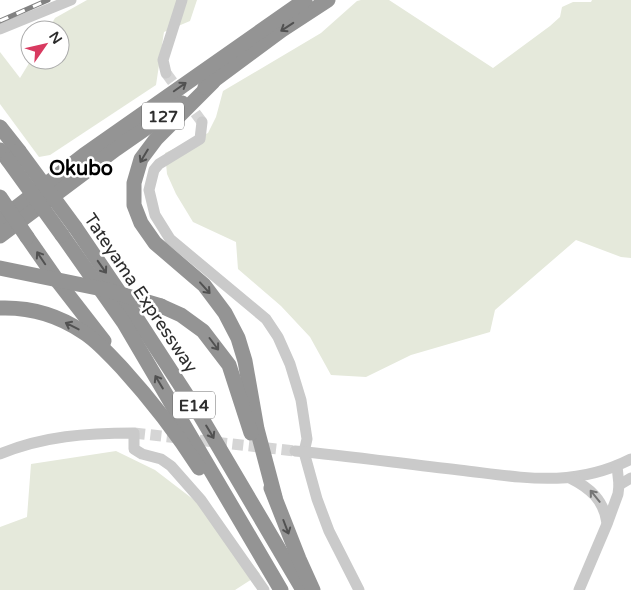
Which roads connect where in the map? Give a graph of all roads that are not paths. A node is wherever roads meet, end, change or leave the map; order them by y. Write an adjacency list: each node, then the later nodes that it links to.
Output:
1 (71, 0): 5 (street)
2 (182, 0): 6 (street)
3 (305, 0): 11 (highway, 127, one-way to 3)
4 (328, 0): 7 (highway, 127, one-way to 7)
5 (0, 29)
6 (166, 73)
7 (213, 82): 13 (highway, 127); 28 (highway, one-way to 28)
8 (202, 122): 21 (street)
9 (0, 127): 10 (highway, Tateyama Expressway / E14)
10 (9, 154): 13 (highway, Tateyama Expressway / E14, bridge); 16 (highway, Tateyama Expressway / E14, bridge)
11 (84, 155): 14 (highway); 15 (highway, 127)
12 (0, 197): 20 (highway, one-way to 12, bridge)
13 (52, 197): 16 (highway, Tateyama Expressway / E14, bridge); 17 (highway, 127)
14 (0, 204)
15 (0, 220)
16 (68, 231): 30 (highway, Tateyama Expressway / E14, one-way to 16); 32 (highway, Tateyama Expressway / E14, one-way to 32)
17 (0, 236)
18 (0, 268): 28 (highway, one-way to 28, bridge)
19 (0, 308): 20 (highway, one-way to 19)
20 (145, 394): 30 (highway)
21 (300, 452): 25 (street); 34 (street)
22 (0, 454): 31 (street)
23 (631, 459): 24 (street)
24 (617, 466): 25 (street); 27 (street)
25 (570, 478): 29 (street, one-way to 25)
26 (631, 478): 27 (street)
27 (619, 485): 29 (street)
28 (275, 497): 33 (highway, one-way to 33)
29 (607, 524): 35 (street)
30 (279, 585)
31 (264, 590)
32 (303, 590)
33 (313, 590)
34 (359, 590)
35 (579, 590)

